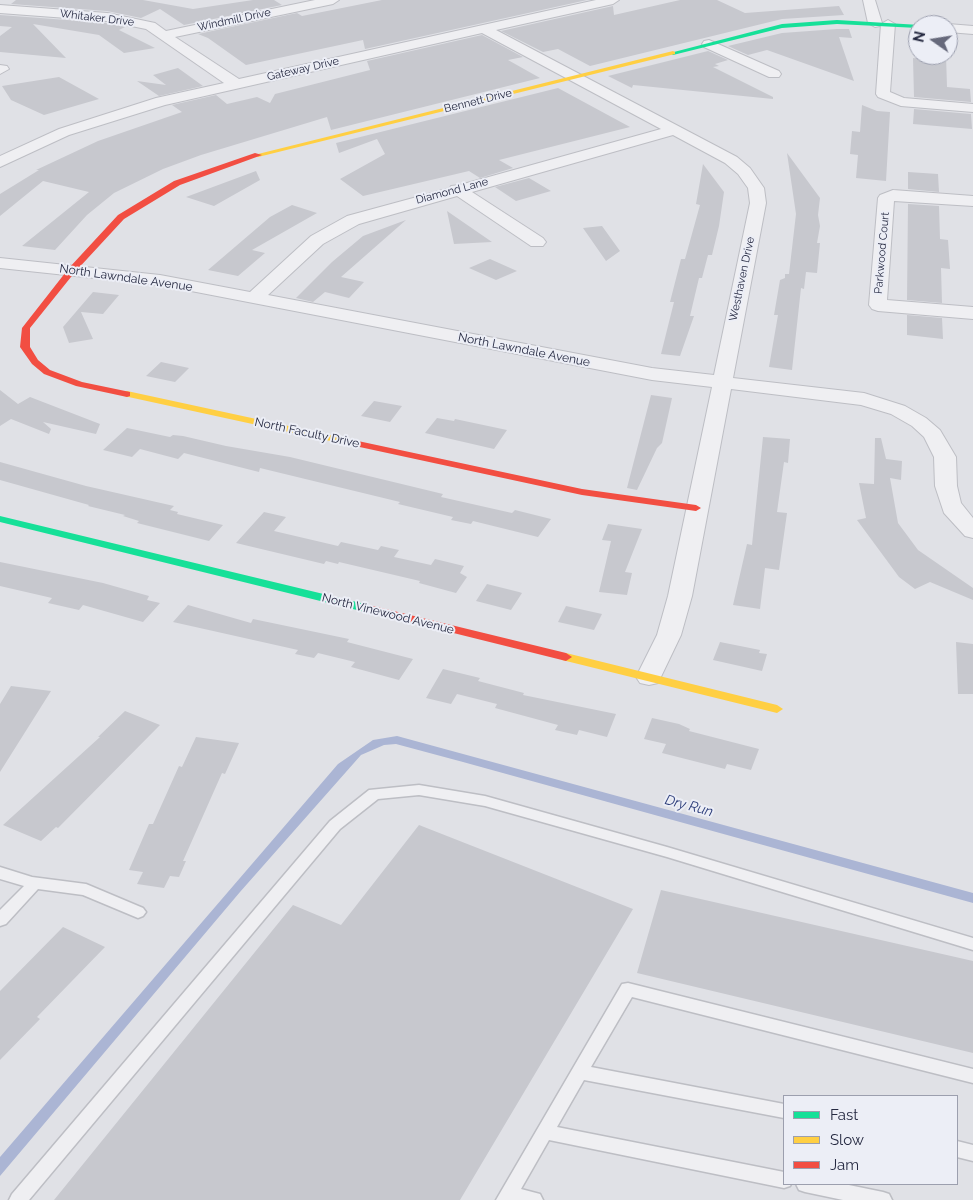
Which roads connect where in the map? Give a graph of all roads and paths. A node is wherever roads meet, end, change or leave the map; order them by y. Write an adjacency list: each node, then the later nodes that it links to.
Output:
1 (333, 0): 10 (street, Windmill Drive)
2 (613, 0): 7 (street, Gateway Drive)
3 (869, 0): 5 (street)
4 (0, 9): 10 (street, Whitaker Drive)
5 (881, 23): 6 (street, Bennett Drive); 11 (street, Bennett Drive); 15 (street)
6 (908, 25)
7 (484, 29): 13 (street, Westhaven Drive); 14 (street, Gateway Drive)
8 (958, 29): 9 (street)
9 (973, 30)
10 (165, 34): 14 (street, Whitaker Drive)
11 (709, 44): 12 (street); 13 (street, Bennett Drive)
12 (774, 74)
13 (575, 77): 16 (street, Westhaven Drive); 22 (street, Bennett Drive)
14 (236, 84): 17 (street, Gateway Drive)
15 (973, 108)
16 (675, 130): 18 (street, Diamond Lane); 25 (street, Westhaven Drive)
17 (0, 162)
18 (458, 189): 20 (street); 23 (street, Diamond Lane)
19 (973, 201): 24 (street, Parkwood Court)
20 (537, 242)
21 (0, 263): 22 (street, North Lawndale Avenue)
22 (72, 270): 23 (street, North Lawndale Avenue); 26 (street, North Faculty Drive)
23 (254, 298): 25 (street, North Lawndale Avenue)
24 (973, 313)
25 (721, 382): 26 (street, Westhaven Drive); 28 (street, North Lawndale Avenue)
26 (696, 508): 29 (street, Westhaven Drive)
27 (0, 519): 29 (street, North Vinewood Avenue)
28 (973, 530)
29 (649, 678): 30 (street, North Vinewood Avenue)
30 (777, 709)
31 (0, 873): 32 (lane)
32 (32, 883): 33 (lane); 34 (lane)
33 (138, 912)
34 (0, 920)
35 (973, 944): 45 (lane)
36 (580, 1072): 37 (lane); 38 (lane); 39 (lane)
37 (973, 1076)
38 (783, 1111)
39 (545, 1132): 42 (lane); 44 (lane)
40 (958, 1149): 41 (lane)
41 (973, 1153)
42 (783, 1180)
43 (810, 1185): 47 (lane)
44 (507, 1197): 46 (lane)
45 (18, 1200)
46 (534, 1200)
47 (883, 1200)

